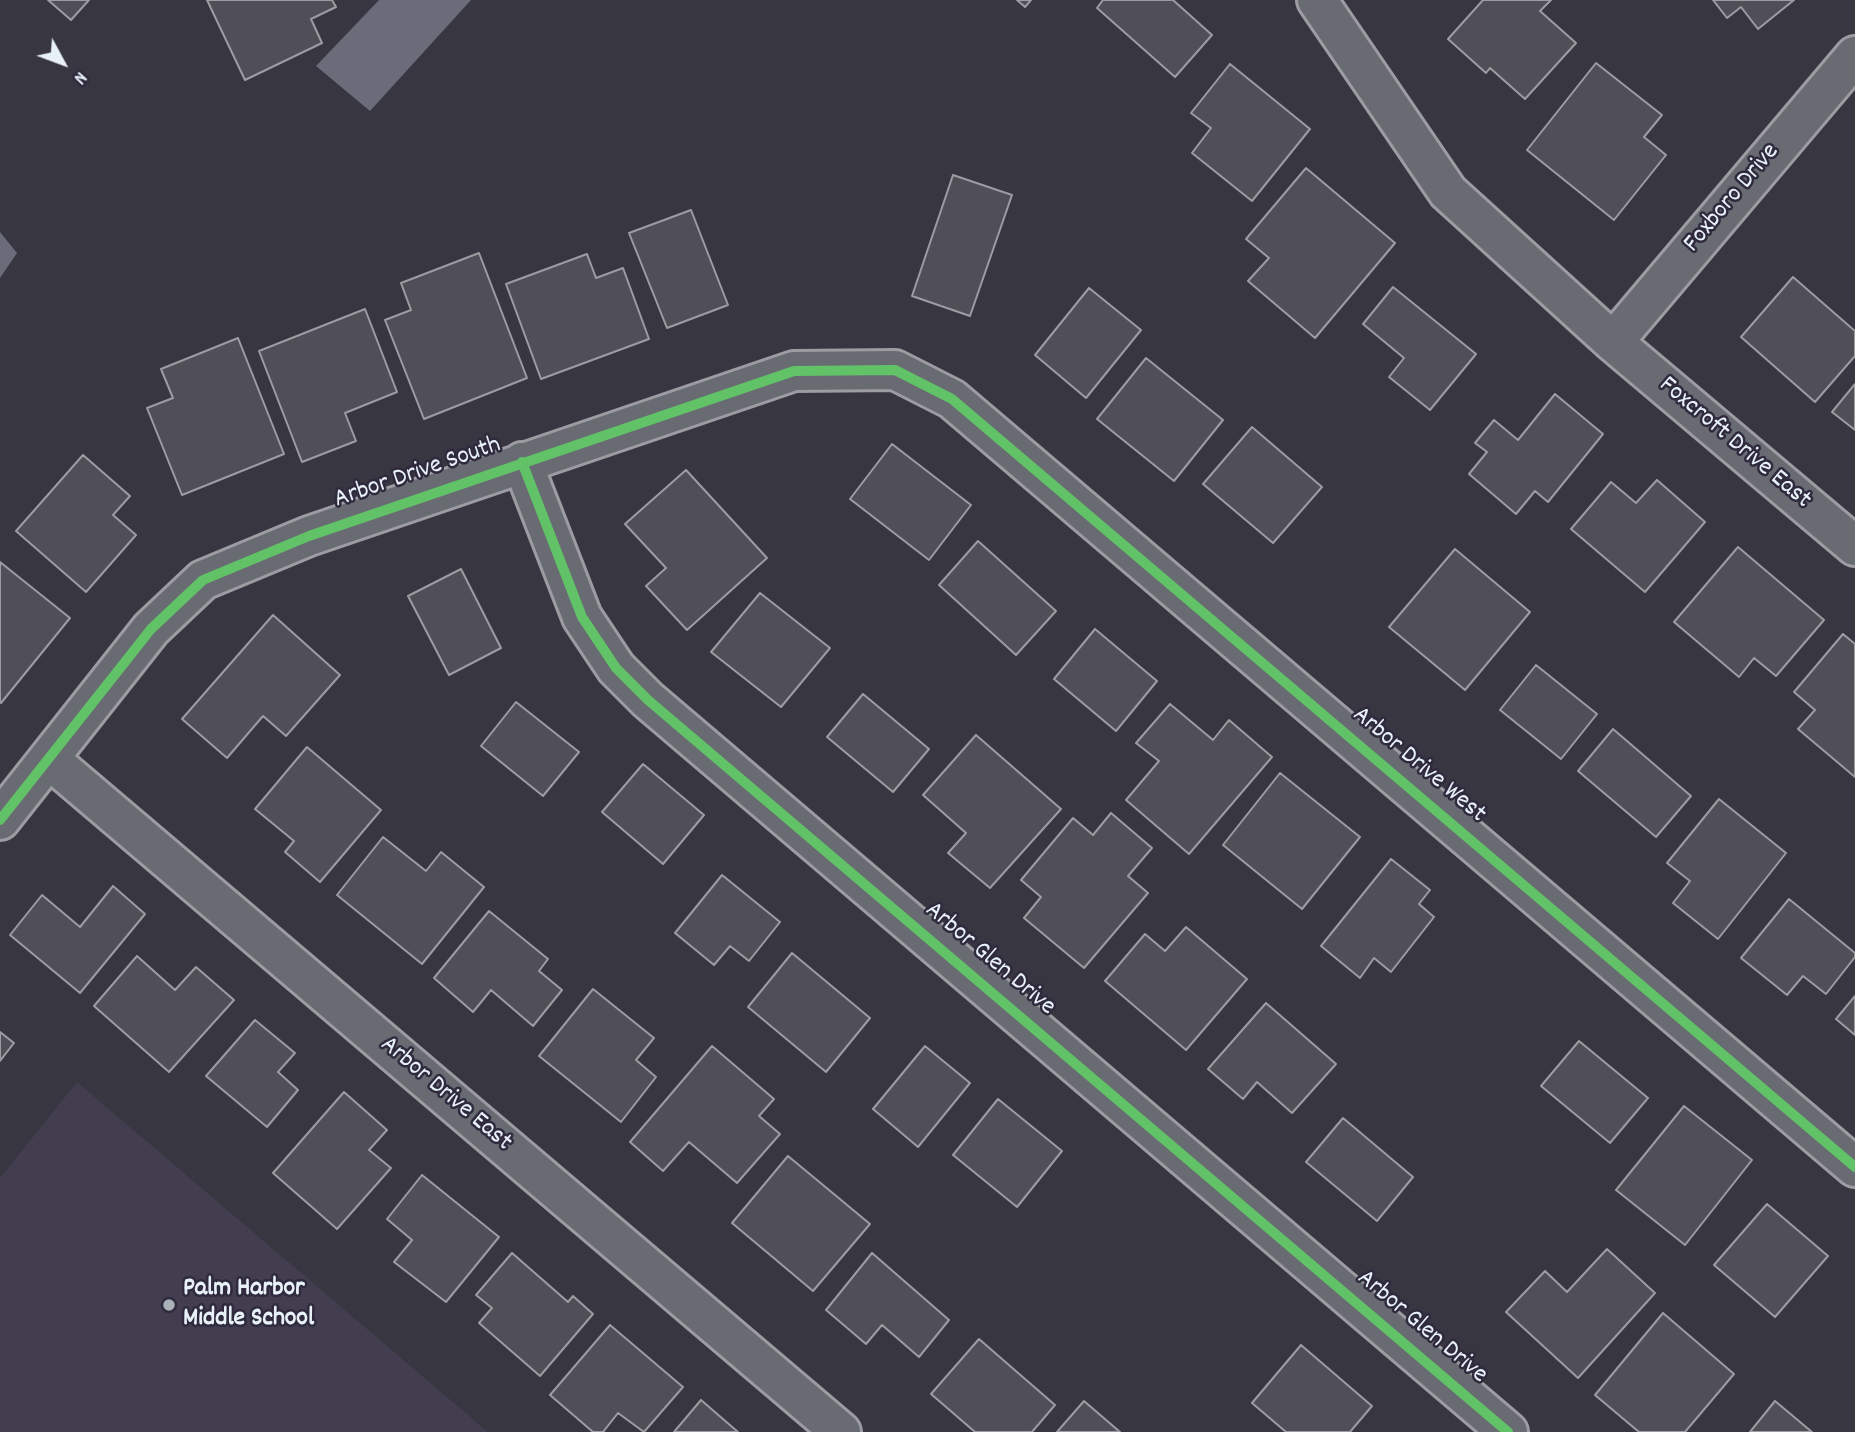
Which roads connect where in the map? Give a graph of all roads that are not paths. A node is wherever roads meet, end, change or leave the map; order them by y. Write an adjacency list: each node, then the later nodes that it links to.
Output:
1 (1317, 0): 3 (street, Foxcroft Drive East)
2 (1855, 56): 3 (street, Foxboro Drive)
3 (1613, 342): 6 (street, Foxcroft Drive East)
4 (952, 399): 5 (street, Arbor Drive South); 9 (street, Arbor Drive West)
5 (522, 462): 7 (street, Arbor Drive South); 11 (street, Arbor Glen Drive)
6 (1855, 546)
7 (49, 759): 8 (street, Arbor Drive South); 10 (street, Arbor Drive East)
8 (0, 820)
9 (1855, 1167)
10 (841, 1432)
11 (1508, 1432)

